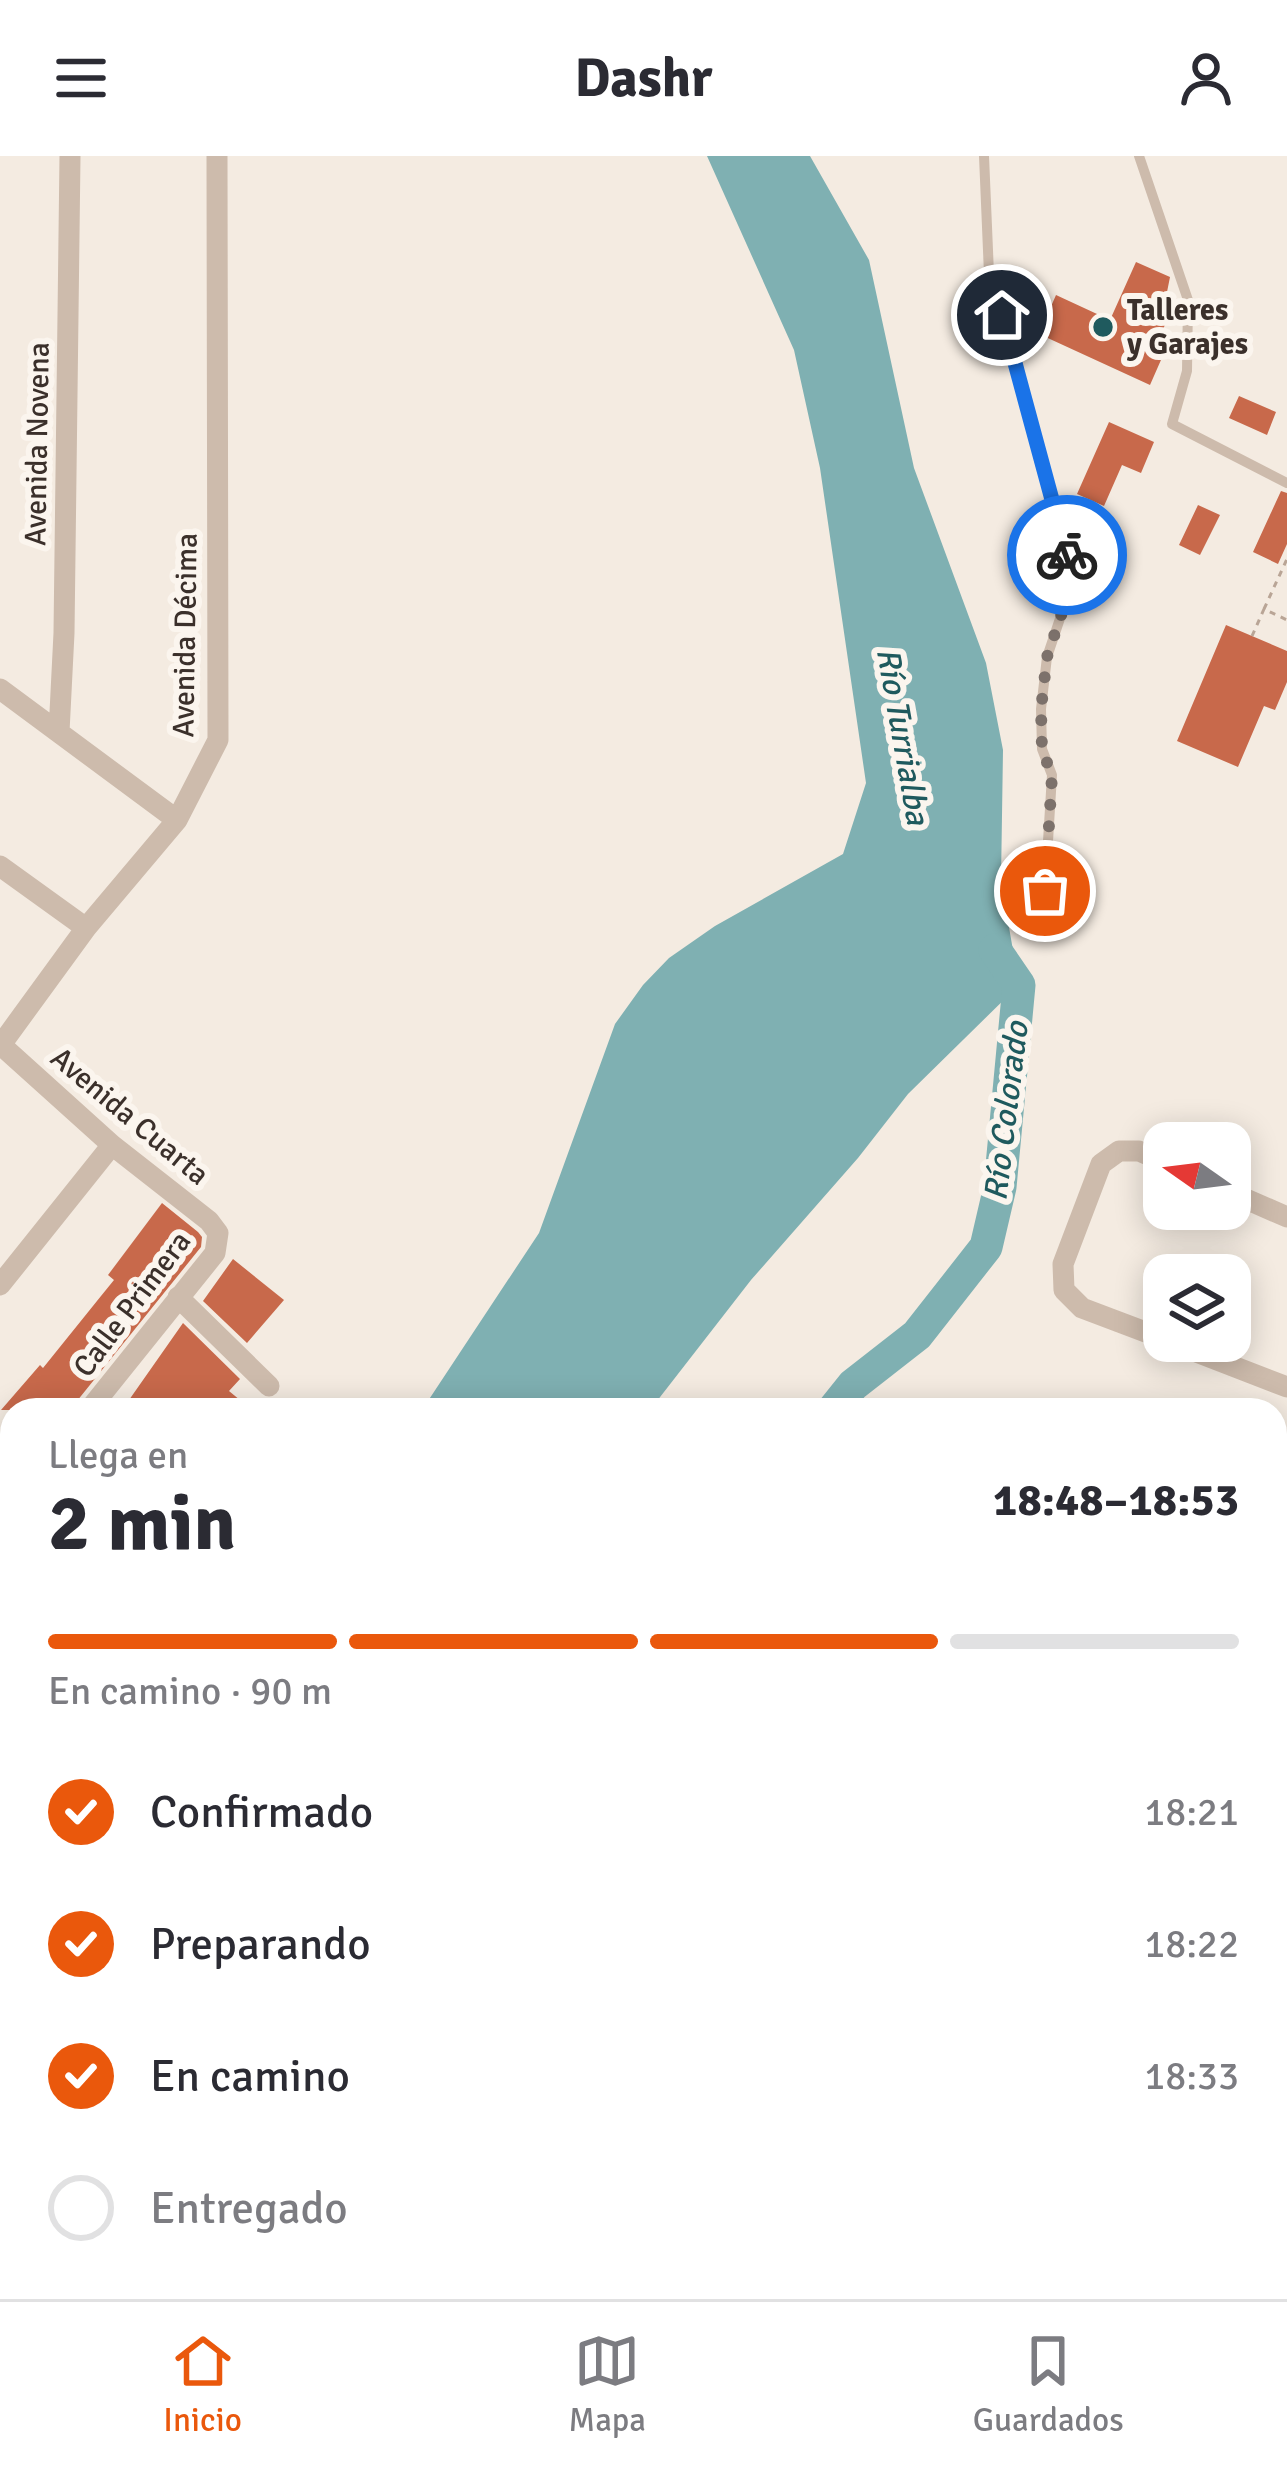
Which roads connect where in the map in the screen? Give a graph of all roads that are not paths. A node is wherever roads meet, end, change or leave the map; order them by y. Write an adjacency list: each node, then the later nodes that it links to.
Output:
1 (70, 156): 7 (street, Avenida Novena)
2 (217, 156): 8 (street, Avenida Décima)
3 (984, 156): 10 (lane)
4 (1139, 156): 5 (lane)
5 (1287, 483)
6 (0, 689): 7 (street)
7 (59, 732): 8 (street)
8 (177, 820): 11 (street, Avenida Décima)
9 (0, 866): 11 (street)
10 (1045, 891)
11 (86, 928): 12 (street, Avenida Décima)
12 (0, 1045): 13 (street, Avenida Cuarta)
13 (112, 1145): 17 (street, Avenida Cuarta); 18 (street)
14 (1143, 1153): 20 (street)
15 (1251, 1201): 16 (street)
16 (1287, 1217)
17 (218, 1233): 19 (street, Calle Primera)
18 (0, 1285)
19 (178, 1297): 22 (street); 24 (street, Calle Primera)
20 (1143, 1331)
21 (1223, 1362): 23 (street)
22 (269, 1386)
23 (1287, 1387)
24 (98, 1398)

